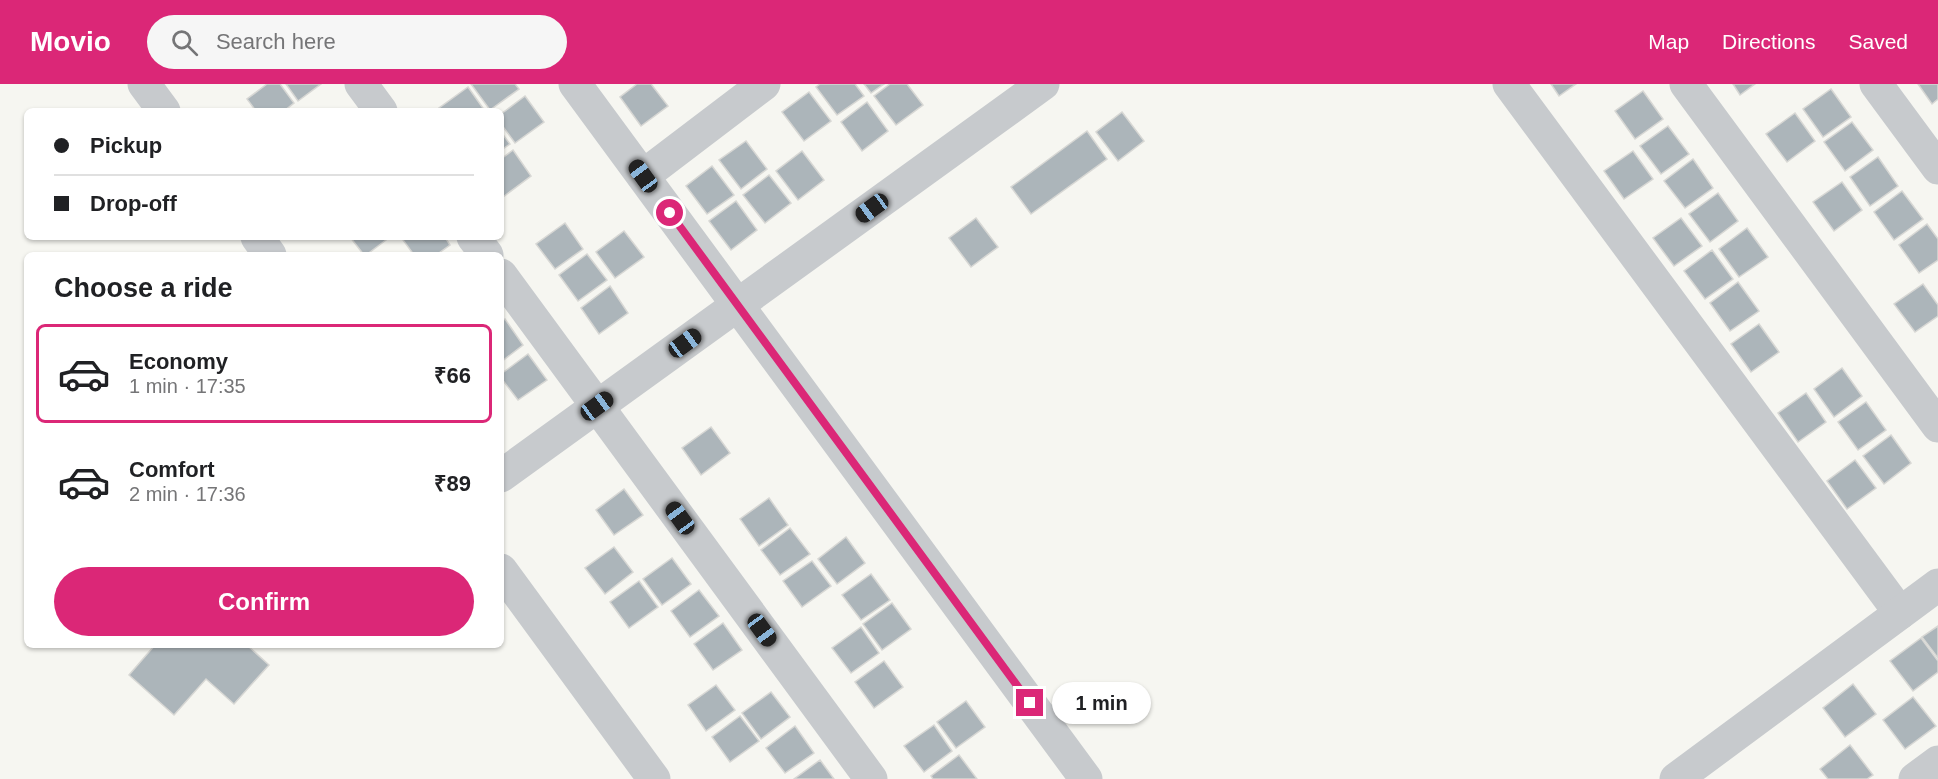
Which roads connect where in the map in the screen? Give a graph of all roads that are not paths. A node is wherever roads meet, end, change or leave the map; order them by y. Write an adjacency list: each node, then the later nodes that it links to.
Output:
1 (144, 84): 9 (street)
2 (361, 84): 10 (street)
3 (575, 84): 12 (street)
4 (764, 84): 12 (street)
5 (1043, 84): 16 (street)
6 (1509, 84): 22 (street)
7 (1686, 84): 18 (street)
8 (1876, 84): 11 (street)
9 (162, 108)
10 (379, 108)
11 (1938, 168)
12 (643, 176): 16 (street)
13 (475, 240): 14 (street)
14 (485, 252)
15 (504, 279): 17 (street)
16 (738, 305): 17 (street); 26 (street)
17 (597, 406): 19 (street); 25 (street)
18 (1938, 426)
19 (504, 474)
20 (504, 574): 24 (street)
21 (1938, 585): 22 (street)
22 (1900, 613): 27 (street)
23 (1938, 762): 28 (street)
24 (654, 779)
25 (871, 779)
26 (1086, 779)
27 (1676, 779)
28 (1915, 779)

